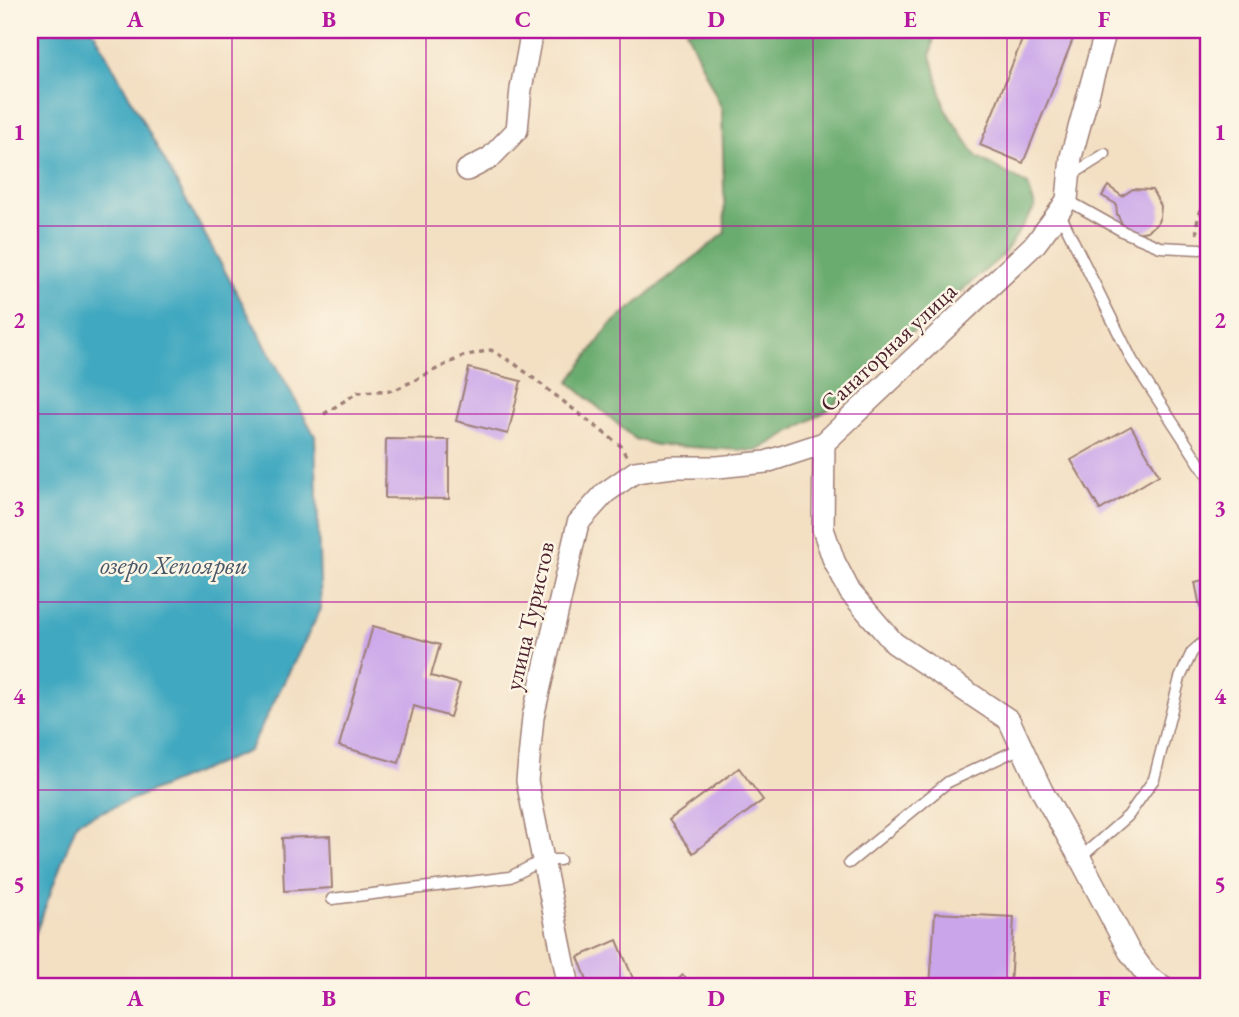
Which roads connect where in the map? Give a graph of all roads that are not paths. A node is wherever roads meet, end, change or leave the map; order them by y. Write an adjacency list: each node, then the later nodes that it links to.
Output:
1 (532, 30): 4 (street)
2 (1106, 30): 5 (street)
3 (1105, 154): 5 (lane)
4 (467, 170)
5 (1068, 178): 6 (street)
6 (1063, 206): 7 (lane); 8 (street, Санаторная улица); 9 (lane)
7 (1200, 250)
8 (824, 443): 11 (street, Санаторная улица); 13 (street, улица Туристов)
9 (1209, 478)
10 (1209, 637): 12 (lane)
11 (1021, 748): 12 (street, Санаторная улица); 14 (lane)
12 (1080, 858): 16 (street, Санаторная улица)
13 (552, 860): 15 (lane); 17 (street, улица Туристов)
14 (849, 863)
15 (332, 899)
16 (1154, 984)
17 (569, 987)

